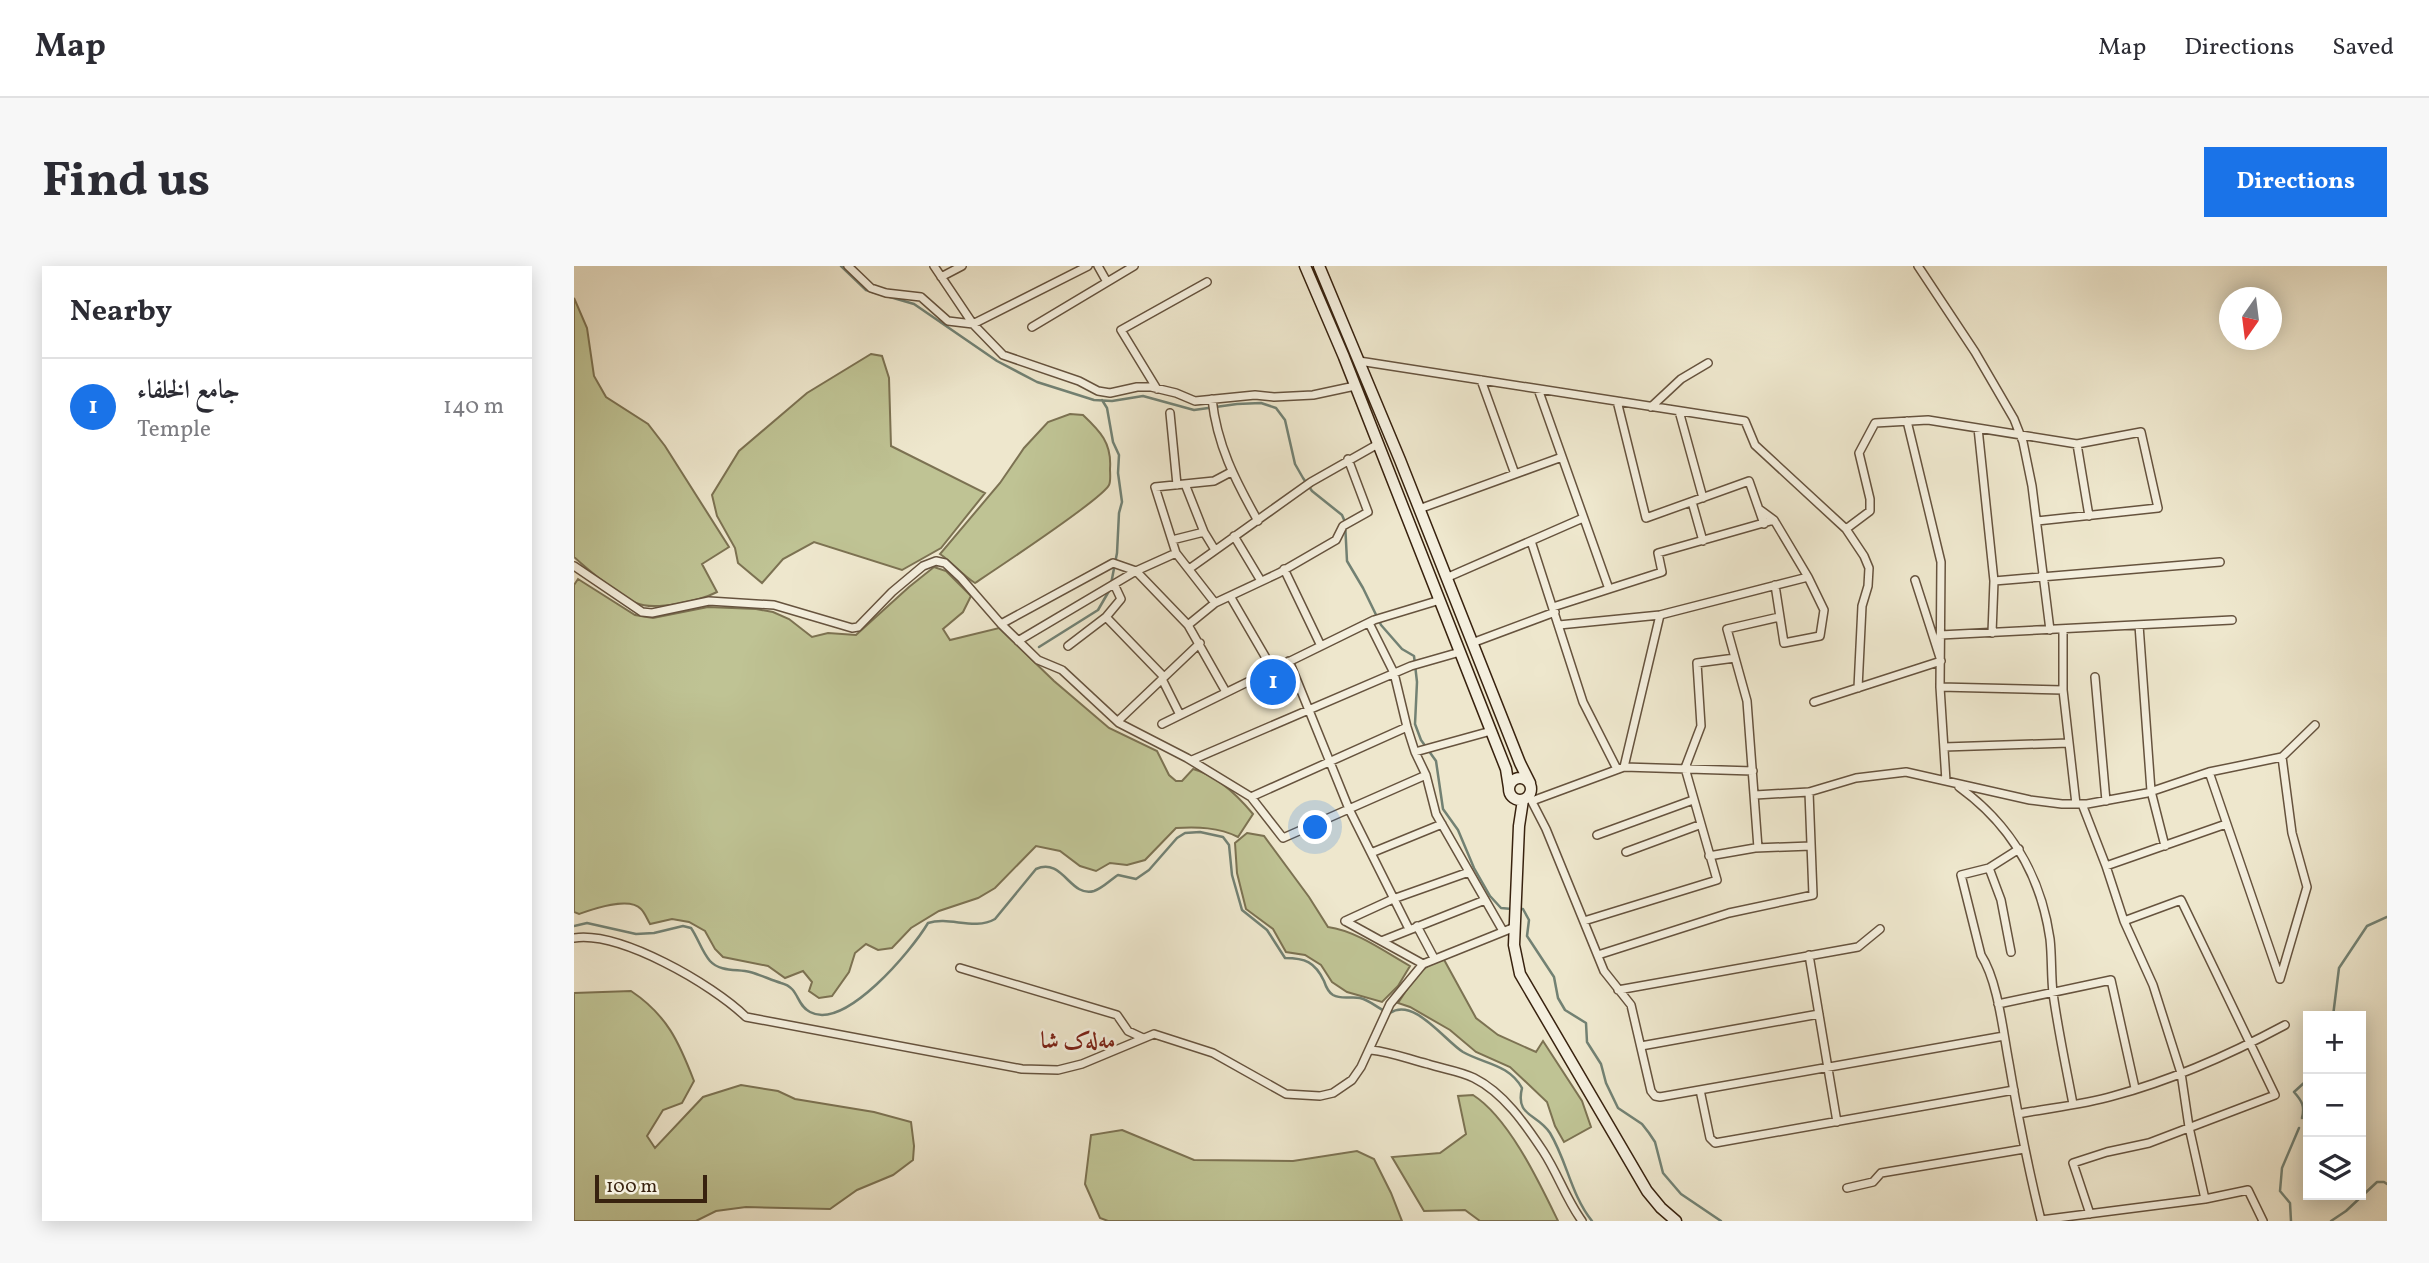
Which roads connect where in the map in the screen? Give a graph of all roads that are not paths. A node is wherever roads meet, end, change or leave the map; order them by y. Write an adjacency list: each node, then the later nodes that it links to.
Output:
1 (848, 266): 13 (street)
2 (934, 266): 10 (street)
3 (962, 266): 10 (street)
4 (1088, 266): 13 (street)
5 (1098, 266): 11 (street)
6 (1134, 266): 11 (street)
7 (1305, 266): 18 (main road)
8 (1319, 266): 15 (main road)
9 (1918, 266): 28 (street)
10 (941, 277): 13 (street)
11 (1107, 282): 14 (street)
12 (1207, 282): 19 (street)
13 (972, 324): 19 (street)
14 (1032, 327)
15 (1359, 361): 17 (street); 33 (main road)
16 (1708, 363): 23 (street)
17 (1481, 380): 20 (street); 36 (street)
18 (1355, 386): 21 (street); 29 (main road)
19 (1157, 389): 21 (street)
20 (1538, 389): 22 (street); 31 (street)
21 (1212, 400): 35 (street)
22 (1617, 401): 23 (street); 41 (street)
23 (1651, 407): 24 (street)
24 (1679, 411): 40 (street); 50 (street)
25 (1170, 413): 39 (street)
26 (1907, 421): 27 (street); 50 (street); 88 (street)
27 (1978, 428): 28 (street); 68 (street)
28 (2020, 436): 30 (street); 48 (street)
29 (1378, 444): 32 (street); 34 (main road)
30 (2077, 444): 44 (street); 44 (street)
31 (1562, 457): 36 (street); 45 (street)
32 (1348, 459): 47 (street); 61 (street)
33 (1400, 460): 34 (main road); 37 (main road)
34 (1386, 465): 38 (main road)
35 (1231, 472): 39 (street); 47 (street)
36 (1515, 474): 42 (street)
37 (1406, 476): 38 (main road); 42 (main road)
38 (1393, 481): 73 (main road)
39 (1181, 485): 51 (street); 53 (street)
40 (1703, 498): 41 (street); 43 (street)
41 (1692, 502): 55 (street)
42 (1419, 509): 65 (main road)
43 (1759, 509): 46 (street); 49 (street)
44 (2089, 516): 48 (street)
45 (1583, 518): 54 (street); 71 (street)
46 (1774, 520): 49 (street); 63 (street)
47 (1258, 521): 52 (street)
48 (2036, 521): 64 (street)
49 (1764, 524): 55 (street)
50 (1846, 529): 103 (street)
51 (1204, 532): 53 (street); 56 (street)
52 (1234, 537): 56 (street); 67 (street)
53 (1172, 540): 57 (street)
54 (1531, 541): 65 (street); 75 (street)
55 (1703, 541): 71 (street)
56 (1215, 550): 60 (street)
57 (1176, 553): 60 (street); 62 (street)
58 (2220, 562): 64 (street)
59 (575, 569): 81 (street)
60 (1189, 569): 74 (street)
61 (1284, 569): 67 (street); 93 (street)
62 (1136, 570): 69 (street); 81 (street); 82 (street)
63 (1808, 577): 70 (street); 78 (street)
64 (2044, 577): 68 (street); 86 (street)
65 (1446, 578): 91 (main road)
66 (1915, 580): 96 (street)
67 (1261, 581): 72 (street)
68 (1994, 581): 87 (street)
69 (1114, 583): 77 (street); 89 (street)
70 (1775, 585): 76 (street); 78 (street)
71 (1609, 589): 75 (street)
72 (1230, 596): 74 (street); 98 (street)
73 (1440, 600): 79 (street); 94 (main road)
74 (1215, 603): 82 (street)
75 (1554, 610): 83 (street); 91 (street)
76 (1660, 615): 83 (street); 120 (street)
77 (1106, 617): 92 (street); 101 (street)
78 (1779, 617): 95 (street)
79 (1375, 620): 93 (street); 99 (street)
80 (2232, 621): 84 (street)
81 (1001, 624): 89 (street)
82 (1188, 625): 90 (street)
83 (1559, 625): 120 (street)
84 (2139, 625): 85 (street); 127 (street)
85 (2063, 629): 86 (street); 104 (street)
86 (2050, 630): 87 (street)
87 (1992, 633): 88 (street)
88 (1940, 635): 96 (street)
89 (1018, 640): 109 (street)
90 (1200, 643): 101 (street); 105 (street)
91 (1472, 643): 126 (main road)
92 (1068, 646)
93 (1321, 646): 97 (street)
94 (1460, 652): 99 (street); 113 (main road)
95 (1735, 658): 121 (street); 122 (street)
96 (1941, 661): 102 (street); 103 (street)
97 (1289, 662): 98 (street); 107 (street)
98 (1272, 670): 105 (street)
99 (1394, 673): 107 (street); 112 (street)
100 (2095, 677): 134 (street)
101 (1163, 678): 108 (street); 109 (street)
102 (1940, 687): 104 (street); 115 (street)
103 (1858, 688): 106 (street)
104 (2063, 690): 114 (street)
105 (1226, 692): 108 (street)
106 (1814, 702)
107 (1308, 710): 118 (street); 119 (street)
108 (1180, 715): 110 (street)
109 (1118, 721): 118 (street)
110 (1162, 724)
111 (2315, 725): 117 (street)
112 (1407, 727): 116 (street); 119 (street)
113 (1491, 731): 116 (street); 128 (main road)
114 (2069, 743): 115 (street); 135 (street)
115 (1944, 747): 125 (street)
116 (1415, 752): 124 (street)
117 (2282, 757): 123 (street); 138 (street)
118 (1192, 760): 131 (street)
119 (1330, 761): 131 (street); 136 (street)
120 (1620, 768): 121 (street); 132 (street)
121 (1685, 768): 122 (street); 133 (street)
122 (1753, 771): 130 (street)
123 (2209, 772): 127 (street); 138 (street)
124 (1426, 775): 136 (street); 137 (street)
125 (1950, 782): 129 (street); 135 (street); 145 (street)
126 (1530, 783): 128 (main road); 132 (main road)
127 (2151, 791): 134 (street); 143 (street)
128 (1510, 792): 132 (main road); 140 (main road)
129 (1809, 792): 130 (street); 142 (street)
130 (1755, 795): 144 (street)
131 (1251, 797): 136 (street)
132 (1528, 799): 140 (main road); 154 (street)
133 (1693, 800): 139 (street); 141 (street)
134 (2106, 801): 135 (street)
135 (2079, 804): 149 (street)
136 (1349, 809): 147 (street)
137 (1442, 824): 147 (street); 151 (street)
138 (2226, 824): 143 (street)
139 (1699, 825): 146 (street); 148 (street)
140 (1519, 826): 156 (main road)
141 (1597, 835)
142 (1811, 846): 144 (street); 163 (street)
143 (2165, 846): 149 (street)
144 (1758, 848): 148 (street)
145 (2019, 849): 150 (street); 169 (street)
146 (1626, 852)
147 (1371, 853): 152 (street)
148 (1709, 856): 154 (street)
149 (2106, 866): 155 (street)
150 (1989, 868): 162 (street); 170 (street)
151 (1469, 872): 152 (street); 153 (street)
152 (1393, 899): 157 (street); 161 (street)
153 (1485, 900): 157 (street); 159 (street)
154 (1584, 921): 163 (street)
155 (2124, 921): 175 (street); 179 (street)
156 (1516, 923): 159 (street); 193 (main road)
157 (1413, 928): 161 (street); 165 (street)
158 (1880, 929): 164 (street)
159 (1503, 931): 165 (street)
160 (574, 938): 174 (street)
161 (1384, 940): 166 (street)
162 (2011, 952)
163 (1598, 955): 168 (street)
164 (1809, 956): 168 (street); 171 (street)
165 (1434, 958): 166 (street)
166 (1423, 964): 177 (street)
167 (960, 968): 174 (street)
168 (1618, 990): 176 (street)
169 (2053, 992): 170 (street); 180 (street); 183 (street)
170 (1998, 1004): 173 (street)
171 (1819, 1014): 176 (street); 178 (street)
172 (2286, 1025): 175 (street)
173 (2004, 1036): 178 (street); 182 (street)
174 (1143, 1038): 177 (street)
175 (2250, 1044): 179 (street); 186 (street)
176 (1641, 1046): 181 (street)
177 (1371, 1050): 192 (street)
178 (1828, 1067): 181 (street); 185 (street)
179 (2181, 1073): 180 (street); 186 (street)
180 (2135, 1088): 183 (street)
181 (1700, 1090): 185 (street)
182 (2014, 1090): 184 (street); 185 (street)
183 (2073, 1104): 184 (street)
184 (2018, 1114): 187 (street)
185 (1837, 1122)
186 (2189, 1127): 189 (street); 190 (street)
187 (2024, 1149): 188 (street); 191 (street)
188 (1847, 1188)
189 (2205, 1199): 190 (street); 194 (street)
190 (2090, 1214): 191 (street)
191 (2049, 1220)
192 (1583, 1221)
193 (1676, 1221)
194 (2263, 1221)

